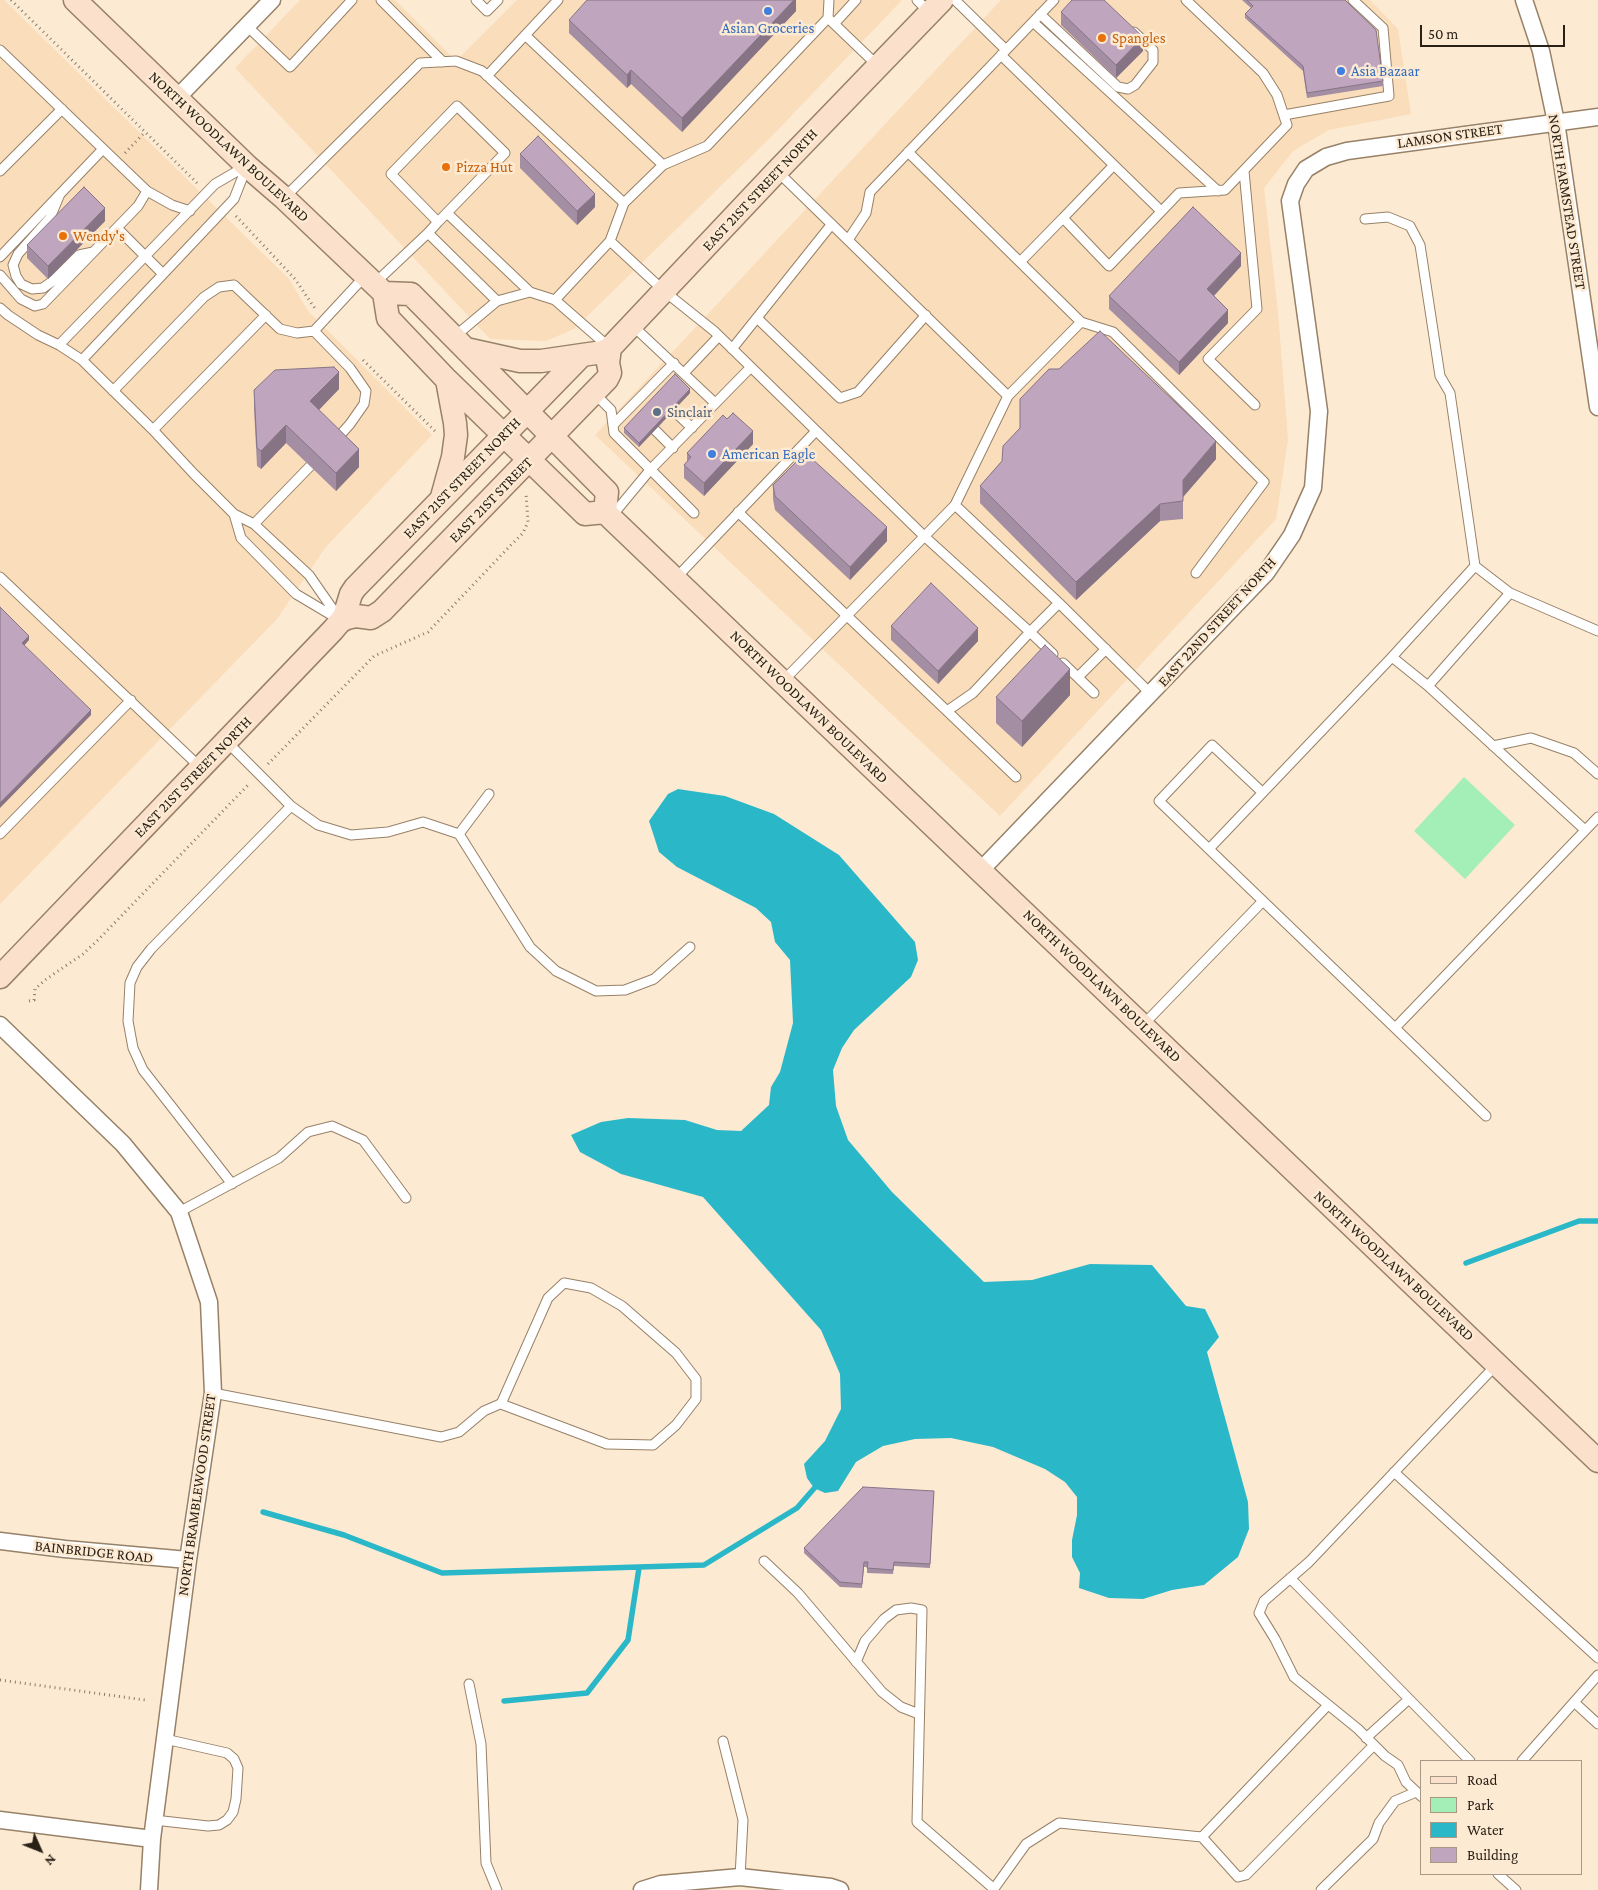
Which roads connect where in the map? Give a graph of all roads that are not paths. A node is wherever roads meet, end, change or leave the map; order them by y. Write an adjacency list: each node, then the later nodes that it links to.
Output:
1 (75, 0): 27 (main road, NORTH WOODLAWN BOULEVARD)
2 (272, 0): 20 (street)
3 (352, 0): 20 (lane)
4 (381, 0): 24 (lane)
5 (476, 0): 6 (lane)
6 (498, 0)
7 (558, 0): 21 (lane)
8 (829, 0): 17 (lane)
9 (856, 0): 17 (lane)
10 (955, 0): 23 (lane)
11 (1054, 0): 16 (lane)
12 (1186, 0): 29 (lane)
13 (1353, 0): 29 (lane)
14 (1524, 0): 31 (street, NORTH FARMSTEAD STREET)
15 (930, 4): 25 (main road, EAST 21ST STREET NORTH)
16 (1040, 14): 18 (lane); 19 (lane)
17 (831, 21): 25 (lane); 34 (lane)
18 (1033, 22): 23 (lane); 42 (lane)
19 (1126, 25)
20 (247, 26): 27 (street)
21 (525, 35): 26 (lane); 34 (lane)
22 (0, 50): 28 (lane)
23 (1004, 52): 33 (lane); 35 (lane)
24 (443, 62): 26 (lane); 44 (lane)
25 (878, 66): 39 (main road, EAST 21ST STREET NORTH)
26 (487, 76): 45 (lane)
27 (177, 98): 36 (main road, NORTH WOODLAWN BOULEVARD)
28 (62, 109): 32 (lane); 38 (lane)
29 (1284, 116): 40 (lane)
30 (1598, 116): 31 (street, LAMSON STREET)
31 (1556, 122): 37 (street, LAMSON STREET); 93 (street, NORTH FARMSTEAD STREET)
32 (104, 149): 41 (lane); 43 (lane)
33 (908, 152): 55 (lane); 60 (lane)
34 (663, 165): 45 (lane)
35 (1114, 165): 47 (lane); 49 (lane)
36 (246, 166): 44 (main road, NORTH WOODLAWN BOULEVARD); 46 (lane); 61 (lane)
37 (1306, 169): 132 (street, EAST 22ND STREET NORTH)
38 (0, 170)
39 (777, 171): 52 (lane); 64 (main road, EAST 21ST STREET NORTH)
40 (1244, 171): 42 (lane); 92 (lane)
41 (147, 191): 46 (lane); 53 (lane)
42 (1218, 191): 47 (lane)
43 (60, 194): 57 (lane); 58 (lane)
44 (284, 198): 63 (main road, NORTH WOODLAWN BOULEVARD)
45 (624, 203): 56 (lane)
46 (190, 211): 59 (lane)
47 (1161, 212): 49 (lane)
48 (447, 213): 51 (lane); 51 (lane); 65 (lane)
49 (1063, 218): 60 (lane)
50 (1365, 219): 116 (lane)
51 (438, 222): 54 (lane)
52 (832, 225): 55 (lane); 71 (lane)
53 (117, 228): 57 (lane); 59 (lane)
54 (428, 233): 63 (lane); 67 (lane)
55 (848, 240): 70 (lane)
56 (610, 241): 64 (lane); 66 (lane)
57 (93, 252): 62 (lane)
58 (0, 257)
59 (146, 257): 61 (lane); 77 (lane)
60 (1020, 262): 72 (lane)
61 (163, 274): 81 (lane)
62 (0, 275)
63 (375, 284): 74 (lane); 76 (main road); 85 (main road)
64 (664, 291): 73 (main road, EAST 21ST STREET NORTH); 75 (lane)
65 (530, 292): 66 (lane); 67 (lane)
66 (555, 300): 78 (lane)
67 (497, 301): 76 (lane)
68 (0, 308): 77 (lane)
69 (266, 315): 74 (lane); 87 (lane); 98 (lane)
70 (926, 315): 71 (lane); 90 (lane)
71 (757, 318): 79 (lane)
72 (1082, 322): 90 (lane); 117 (lane)
73 (632, 325): 78 (main road, EAST 21ST STREET NORTH); 82 (lane)
74 (314, 331): 103 (lane)
75 (719, 336): 79 (lane); 84 (lane)
76 (460, 343): 80 (main road); 94 (main road)
77 (59, 345): 81 (lane)
78 (610, 348): 80 (main road); 88 (main road, EAST 21ST STREET)
79 (732, 349): 83 (lane)
80 (582, 355): 94 (main road, EAST 21ST STREET NORTH)
81 (82, 360): 87 (lane)
82 (674, 363): 84 (lane); 86 (lane)
83 (750, 367): 91 (lane); 100 (lane)
84 (684, 373): 91 (lane)
85 (447, 380): 101 (main road); 108 (main road)
86 (650, 388): 89 (lane); 96 (lane)
87 (113, 391): 98 (lane)
88 (594, 392): 96 (lane); 102 (main road, EAST 21ST STREET)
89 (658, 396)
90 (1008, 396): 109 (lane)
91 (714, 403): 97 (lane)
92 (1255, 405)
93 (1598, 406)
94 (527, 411): 101 (main road, EAST 21ST STREET NORTH); 102 (main road)
95 (674, 411): 97 (lane)
96 (613, 425): 107 (lane)
97 (692, 428): 104 (lane)
98 (154, 430): 112 (lane)
99 (655, 430): 104 (lane)
100 (816, 431): 110 (lane); 115 (lane)
101 (505, 435): 106 (main road); 108 (main road, EAST 21ST STREET NORTH)
102 (553, 436): 106 (main road, EAST 21ST STREET); 113 (main road)
103 (330, 446)
104 (673, 448): 107 (lane)
105 (323, 453): 114 (lane)
106 (530, 459): 113 (main road); 123 (main road, EAST 21ST STREET)
107 (650, 470): 111 (lane); 113 (lane)
108 (441, 500): 123 (main road, EAST 21ST STREET NORTH)
109 (955, 505): 115 (lane); 121 (lane)
110 (738, 512): 119 (lane); 122 (lane)
111 (694, 513)
112 (234, 514): 114 (lane); 123 (lane)
113 (608, 515): 119 (main road, NORTH WOODLAWN BOULEVARD)
114 (254, 524): 123 (lane)
115 (924, 536): 122 (lane); 125 (lane)
116 (1475, 566): 120 (lane); 127 (lane)
117 (1196, 573)
118 (0, 577): 133 (lane)
119 (675, 579): 129 (main road, NORTH WOODLAWN BOULEVARD)
120 (1510, 593): 124 (lane); 130 (lane)
121 (1059, 603): 125 (lane); 126 (lane)
122 (847, 615): 129 (lane); 134 (lane)
123 (341, 621): 135 (main road, EAST 21ST STREET NORTH)
124 (1598, 631)
125 (1030, 632): 128 (lane); 134 (lane)
126 (1106, 649): 128 (lane); 132 (lane)
127 (1392, 657): 130 (lane); 140 (lane)
128 (1078, 677): 131 (lane)
129 (782, 681): 148 (main road, NORTH WOODLAWN BOULEVARD)
130 (1428, 686): 136 (lane)
131 (1094, 693)
132 (1151, 694): 148 (street, EAST 22ND STREET NORTH)
133 (131, 700): 137 (lane); 145 (lane)
134 (947, 711): 139 (lane)
135 (226, 742): 137 (main road, EAST 21ST STREET NORTH); 142 (lane)
136 (1493, 746): 138 (lane); 144 (lane)
137 (201, 768): 151 (main road, EAST 21ST STREET NORTH)
138 (1598, 774)
139 (1016, 777)
140 (1262, 792): 147 (lane); 147 (lane)
141 (489, 794): 146 (lane)
142 (291, 806): 146 (lane); 156 (lane)
143 (1598, 817): 144 (lane)
144 (1585, 830): 154 (lane)
145 (0, 834)
146 (459, 834): 150 (lane)
147 (1209, 849): 149 (lane)
148 (981, 870): 153 (main road, NORTH WOODLAWN BOULEVARD)
149 (1263, 901): 153 (lane); 154 (lane)
150 (690, 947)
151 (0, 976)
152 (0, 1025): 158 (street, NORTH BRAMBLEWOOD STREET)
153 (1142, 1025): 159 (main road, NORTH WOODLAWN BOULEVARD)
154 (1395, 1028): 155 (lane)
155 (1486, 1116)
156 (232, 1184): 157 (lane); 158 (lane)
157 (406, 1198)
158 (179, 1212): 160 (street, NORTH BRAMBLEWOOD STREET)
159 (1498, 1364): 162 (main road, NORTH WOODLAWN BOULEVARD); 163 (lane)
160 (213, 1393): 161 (lane); 165 (street, NORTH BRAMBLEWOOD STREET)
161 (501, 1404): 161 (lane)
162 (1598, 1461)
163 (1394, 1472): 167 (lane); 168 (lane)
164 (0, 1541): 165 (street, BAINBRIDGE ROAD)
165 (188, 1560): 178 (street, NORTH BRAMBLEWOOD STREET)
166 (764, 1561): 169 (lane)
167 (1290, 1578): 172 (lane); 174 (lane)
168 (1598, 1658)
169 (856, 1662): 175 (lane); 175 (lane)
170 (1598, 1675): 173 (lane)
171 (469, 1684): 192 (lane)
172 (1409, 1699): 177 (lane); 181 (lane)
173 (1574, 1702): 176 (lane); 182 (lane)
174 (1328, 1704): 177 (lane); 186 (lane)
175 (919, 1714): 190 (lane)
176 (1598, 1724)
177 (1366, 1738): 180 (lane)
178 (165, 1739): 185 (street, NORTH BRAMBLEWOOD STREET); 185 (lane)
179 (723, 1741): 189 (lane)
180 (1374, 1745): 183 (lane); 186 (lane)
181 (1469, 1760)
182 (1523, 1760)
183 (1419, 1795): 195 (lane)
184 (0, 1820): 187 (street)
185 (154, 1820): 187 (street, NORTH BRAMBLEWOOD STREET)
186 (1202, 1837): 190 (lane)
187 (152, 1838): 191 (street, NORTH BRAMBLEWOOD STREET)
188 (1499, 1875): 196 (lane)
189 (740, 1877): 193 (street); 194 (street)
190 (993, 1889)
191 (149, 1890)
192 (497, 1890)
193 (642, 1890)
194 (840, 1890)
195 (1321, 1890)
196 (1516, 1890)

